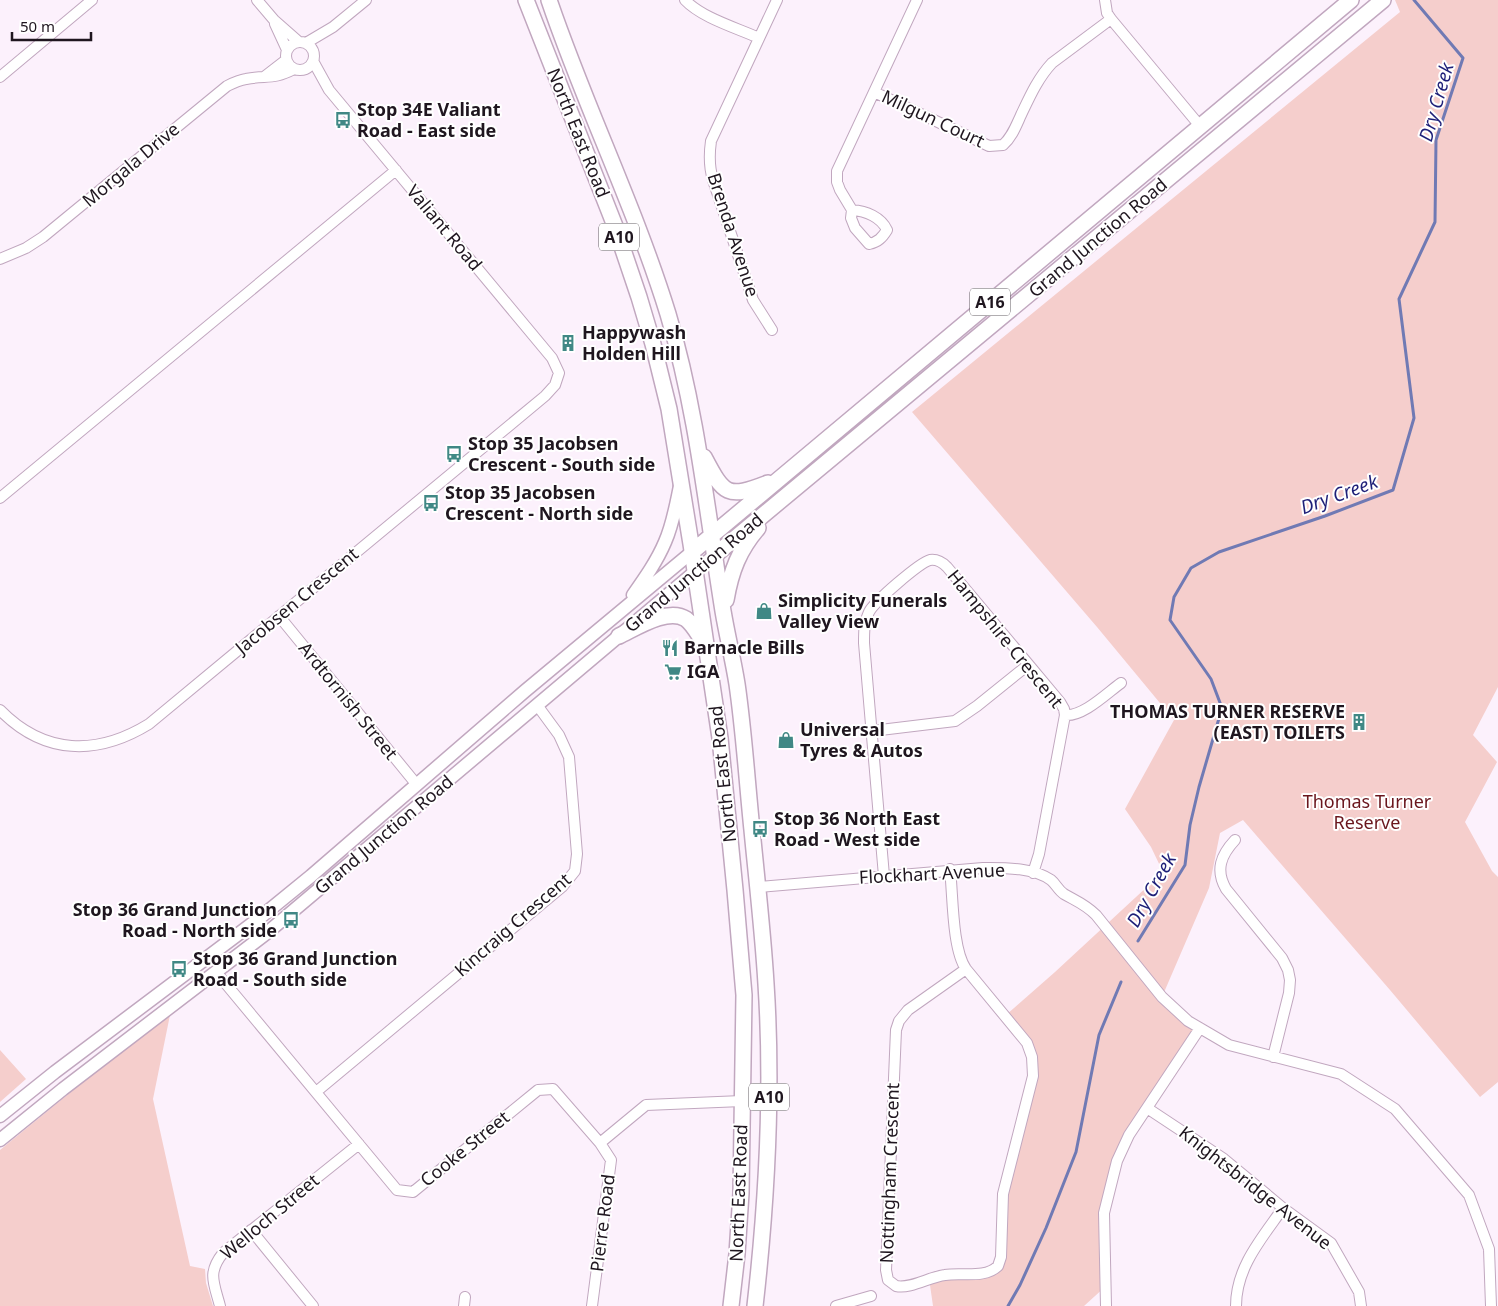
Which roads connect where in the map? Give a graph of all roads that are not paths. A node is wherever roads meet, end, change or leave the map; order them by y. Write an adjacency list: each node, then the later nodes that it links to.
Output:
1 (92, 0): 20 (street)
2 (257, 0): 13 (street)
3 (366, 0): 14 (street)
4 (526, 0): 35 (highway, North East Road / A10)
5 (550, 0): 33 (highway, North East Road / A10)
6 (685, 0): 15 (street)
7 (777, 0): 15 (street, Brenda Avenue)
8 (917, 0): 23 (street)
9 (1105, 0): 12 (street)
10 (1350, 0): 24 (highway, Grand Junction Road / A16)
11 (1383, 0): 25 (highway, Grand Junction Road / A16)
12 (1111, 19): 23 (street, Milgun Court); 24 (street)
13 (274, 20): 16 (street); 17 (street)
14 (333, 28): 16 (street); 18 (street)
15 (759, 38): 29 (street, Brenda Avenue)
16 (302, 43): 17 (street); 18 (street)
17 (286, 55): 19 (street); 21 (street)
18 (313, 57): 19 (street); 22 (street, Valiant Road)
19 (299, 69): 21 (street, Morgala Drive); 22 (street, Valiant Road)
20 (0, 77)
21 (263, 78): 28 (street, Morgala Drive)
22 (329, 90): 26 (street, Valiant Road)
23 (874, 92): 27 (street)
24 (1200, 126): 25 (highway); 31 (highway, Grand Junction Road / A16)
25 (1213, 141): 32 (highway, Grand Junction Road / A16)
26 (396, 170): 30 (street, Valiant Road); 37 (street)
27 (852, 210)
28 (0, 259)
29 (772, 330)
30 (557, 366): 44 (street, Jacobsen Crescent)
31 (906, 373): 32 (highway); 34 (highway, Grand Junction Road / A16)
32 (918, 387): 36 (highway, Grand Junction Road / A16)
33 (698, 447): 34 (highway); 38 (highway, North East Road / A10)
34 (780, 479): 38 (highway, Grand Junction Road / A16)
35 (681, 480): 39 (highway, North East Road / A10); 42 (main road)
36 (787, 495): 40 (highway, Grand Junction Road / A16); 43 (highway)
37 (0, 498)
38 (712, 535): 39 (highway, Grand Junction Road / A16); 40 (highway, North East Road / A10)
39 (692, 552): 41 (highway, North East Road / A10); 42 (main road, Grand Junction Road / A16)
40 (715, 555): 41 (main road, Grand Junction Road / A16); 43 (highway, North East Road / A10)
41 (695, 572): 45 (main road, Grand Junction Road / A16); 46 (highway, North East Road / A10)
42 (625, 607): 49 (main road, Grand Junction Road / A16)
43 (724, 614): 61 (highway, North East Road / A10)
44 (278, 616): 51 (street, Jacobsen Crescent); 54 (street, Ardtornish Street)
45 (619, 636): 46 (highway); 50 (main road, Grand Junction Road / A16)
46 (707, 648): 57 (highway, North East Road / A10)
47 (1028, 665): 52 (street, Hampshire Crescent); 53 (street); 53 (street, Hampshire Crescent)
48 (1121, 683): 52 (street)
49 (525, 691): 50 (main road); 54 (main road, Grand Junction Road / A16)
50 (537, 705): 55 (main road, Grand Junction Road / A16); 70 (street, Kincraig Crescent)
51 (0, 710)
52 (1065, 715): 59 (street)
53 (872, 731): 60 (street, Hampshire Crescent)
54 (417, 785): 55 (main road); 63 (main road, Grand Junction Road / A16)
55 (428, 798): 65 (main road, Grand Junction Road / A16)
56 (1235, 840): 67 (street)
57 (733, 866): 61 (highway); 62 (highway, North East Road / A10)
58 (950, 869): 59 (street, Flockhart Avenue); 60 (street, Flockhart Avenue); 64 (street)
59 (1033, 872): 66 (street, Flockhart Avenue)
60 (884, 876): 61 (street, Flockhart Avenue)
61 (758, 887): 62 (highway); 86 (highway, North East Road / A10)
62 (738, 917): 71 (highway, North East Road / A10)
63 (206, 958): 65 (main road); 69 (main road, Grand Junction Road / A16)
64 (966, 968): 64 (street, Nottingham Crescent)
65 (216, 972): 68 (main road, Grand Junction Road / A16); 70 (street, Cooke Street)
66 (1200, 1028): 67 (street, Flockhart Avenue); 72 (street)
67 (1272, 1057): 81 (street, Flockhart Avenue)
68 (91, 1068): 69 (main road); 74 (main road, Grand Junction Road / A16)
69 (55, 1072): 73 (main road, Grand Junction Road / A16)
70 (316, 1092): 76 (street, Cooke Street)
71 (742, 1101): 75 (street); 79 (highway, North East Road / A10)
72 (1147, 1108): 77 (street, Knightsbridge Avenue); 88 (street)
73 (0, 1116)
74 (0, 1140)
75 (600, 1143): 76 (street, Cooke Street); 84 (street, Pierre Road)
76 (358, 1144): 78 (street, Welloch Street)
77 (1283, 1208): 89 (street); 90 (street, Knightsbridge Avenue)
78 (252, 1230): 82 (street, Welloch Street); 83 (street)
79 (734, 1281): 85 (highway, North East Road / A10); 86 (highway)
80 (872, 1296): 87 (street)
81 (1493, 1303)
82 (220, 1306)
83 (313, 1306)
84 (592, 1306)
85 (731, 1306)
86 (755, 1306)
87 (836, 1306)
88 (1106, 1306)
89 (1236, 1306)
90 (1361, 1306)

